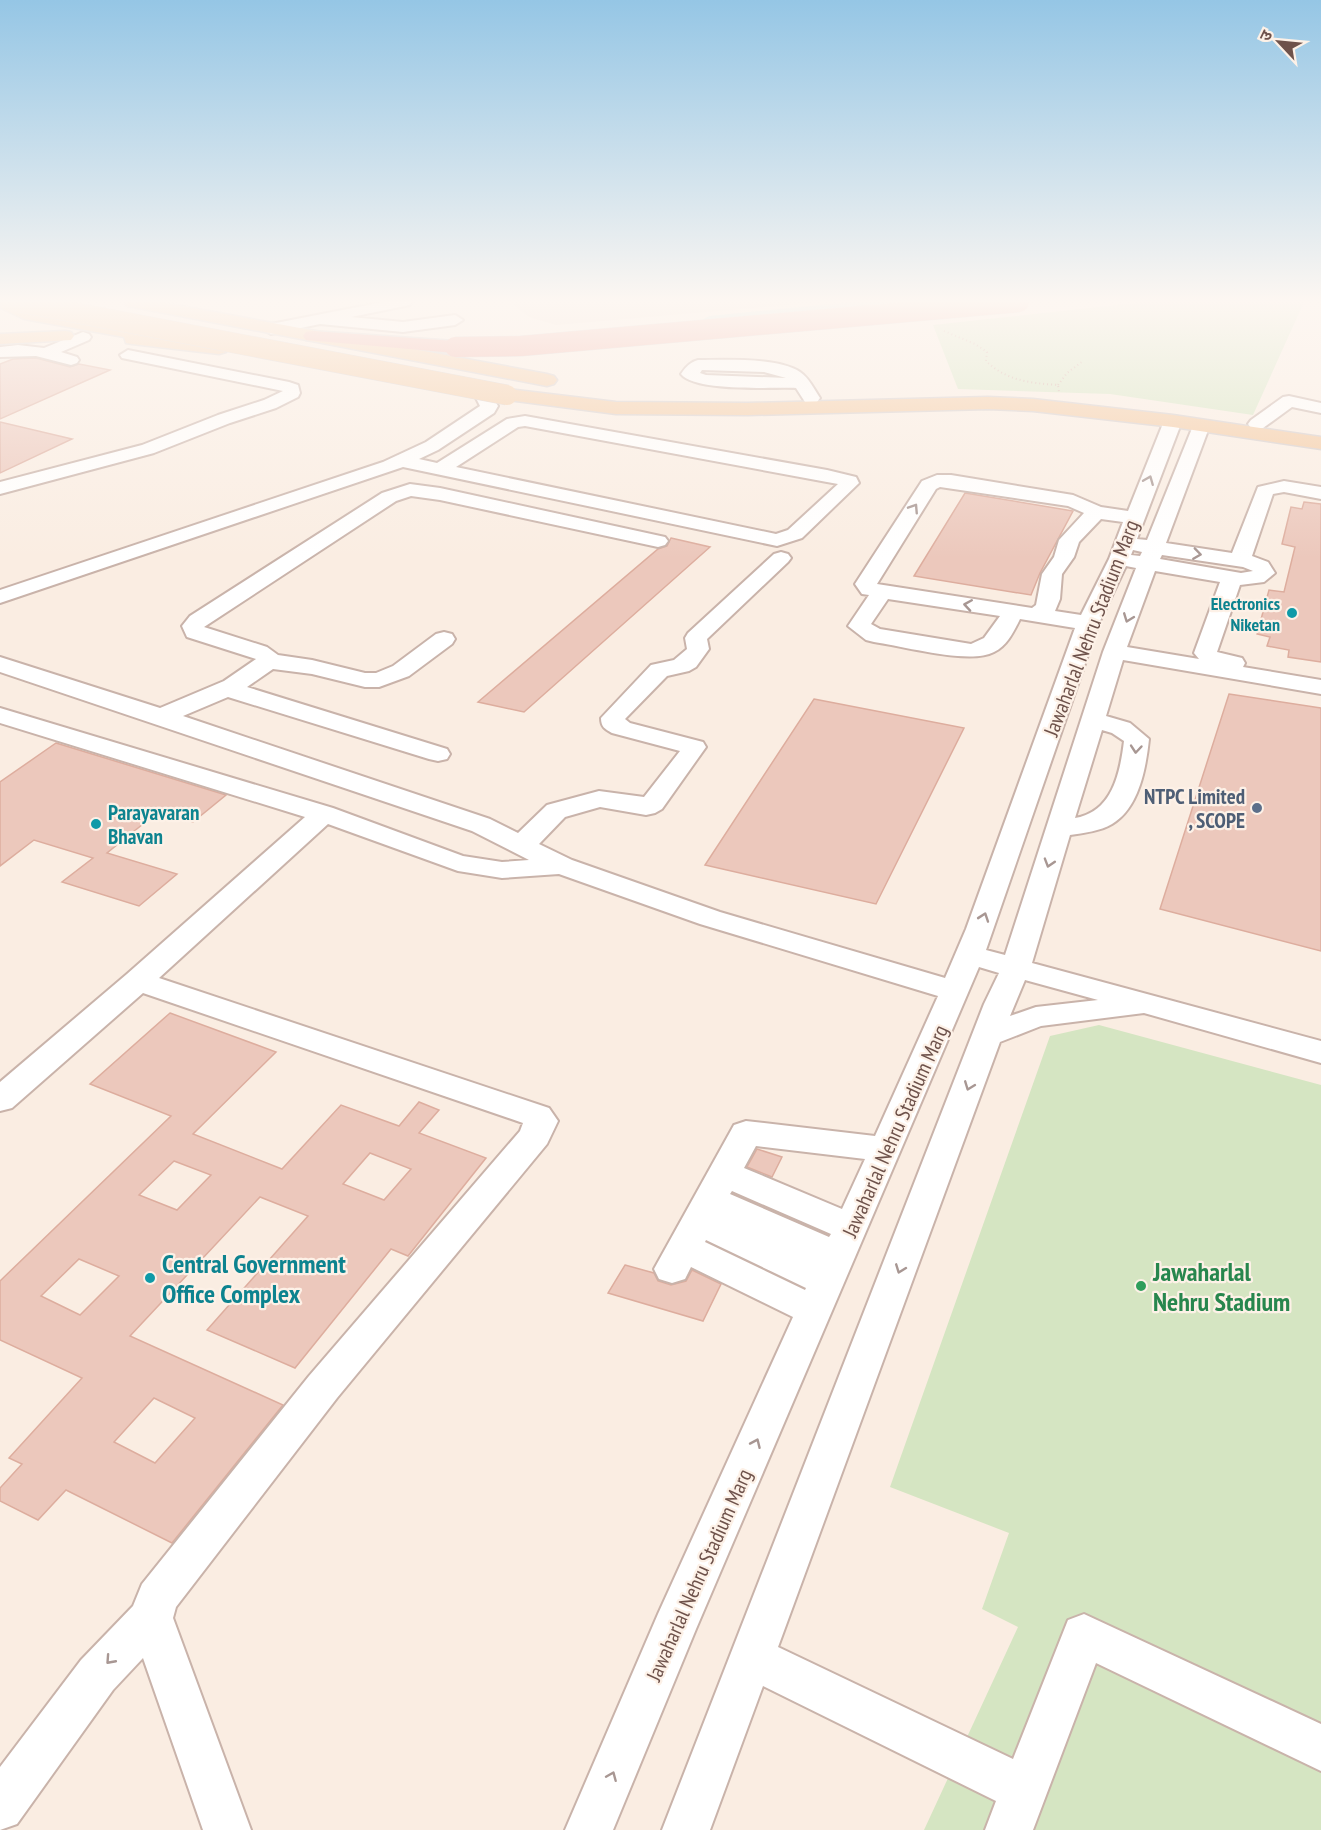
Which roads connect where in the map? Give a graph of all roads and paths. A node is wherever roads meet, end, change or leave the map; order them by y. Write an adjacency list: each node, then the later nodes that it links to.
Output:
1 (290, 387): 21 (street)
2 (425, 387): 11 (main road)
3 (465, 387): 12 (main road, bridge)
4 (559, 387): 9 (main road)
5 (772, 387): 9 (street)
6 (804, 387): 9 (street)
7 (1041, 387): 10 (path)
8 (1061, 387): 10 (path)
9 (806, 391): 10 (main road)
10 (1059, 392): 15 (main road)
11 (484, 398): 12 (main road); 19 (street)
12 (616, 408): 14 (main road)
13 (1321, 408): 15 (street)
14 (1173, 420): 16 (main road); 24 (street, Jawaharlal Nehru Stadium Marg, one-way to 14)
15 (1257, 424): 17 (main road)
16 (1201, 426): 18 (main road); 26 (street, Jawaharlal Nehru Stadium Marg)
17 (1321, 434)
18 (1321, 443)
19 (401, 461): 20 (street); 30 (street)
20 (440, 469): 20 (street)
21 (0, 488)
22 (1321, 493): 28 (street)
23 (1096, 512): 24 (street); 29 (street, one-way to 23); 32 (street)
24 (1134, 518): 26 (street, Jawaharlal Nehru Stadium Marg)
25 (658, 542): 36 (street)
26 (1137, 553): 28 (street); 33 (street, Jawaharlal Nehru Stadium Marg); 35 (street, Jawaharlal Nehru Stadium Marg, one-way to 35)
27 (781, 558): 47 (street)
28 (1236, 569): 38 (street)
29 (882, 592): 31 (street, one-way to 29); 31 (street)
30 (0, 597)
31 (1013, 612): 32 (street)
32 (1037, 615): 33 (street)
33 (1088, 623): 49 (street, Jawaharlal Nehru Stadium Marg, one-way to 33)
34 (444, 639): 36 (street)
35 (1114, 652): 39 (street); 43 (street, Jawaharlal Nehru Stadium Marg)
36 (268, 661): 40 (street)
37 (0, 664): 42 (street)
38 (1321, 679)
39 (1321, 687)
40 (225, 688): 42 (street); 44 (street)
41 (0, 715): 45 (street)
42 (161, 716): 47 (street)
43 (1094, 720): 46 (street, Jawaharlal Nehru Stadium Marg); 46 (street, one-way to 46)
44 (438, 754)
45 (324, 814): 48 (street); 51 (street)
46 (1060, 829): 50 (street, Jawaharlal Nehru Stadium Marg, one-way to 50)
47 (521, 846): 48 (street)
48 (562, 866): 52 (street)
49 (969, 955): 50 (street); 52 (street, Jawaharlal Nehru Stadium Marg)
50 (1016, 968): 53 (street); 54 (street, Jawaharlal Nehru Stadium Marg)
51 (138, 981): 56 (street); 60 (street)
52 (955, 991): 57 (street, Jawaharlal Nehru Stadium Marg)
53 (1149, 1004): 54 (street); 55 (street)
54 (987, 1036): 61 (street, Jawaharlal Nehru Stadium Marg, one-way to 61)
55 (1321, 1052)
56 (0, 1100)
57 (886, 1149): 58 (street); 59 (street, Jawaharlal Nehru Stadium Marg)
58 (697, 1222): 59 (street); 59 (street)
59 (833, 1269): 66 (street, Jawaharlal Nehru Stadium Marg, one-way to 59)
60 (151, 1618): 63 (street, one-way to 63); 65 (street)
61 (752, 1658): 64 (street); 67 (street, Jawaharlal Nehru Stadium Marg)
62 (1321, 1748): 64 (street)
63 (0, 1806)
64 (1017, 1810)
65 (227, 1830)
66 (590, 1830)
67 (686, 1830)

